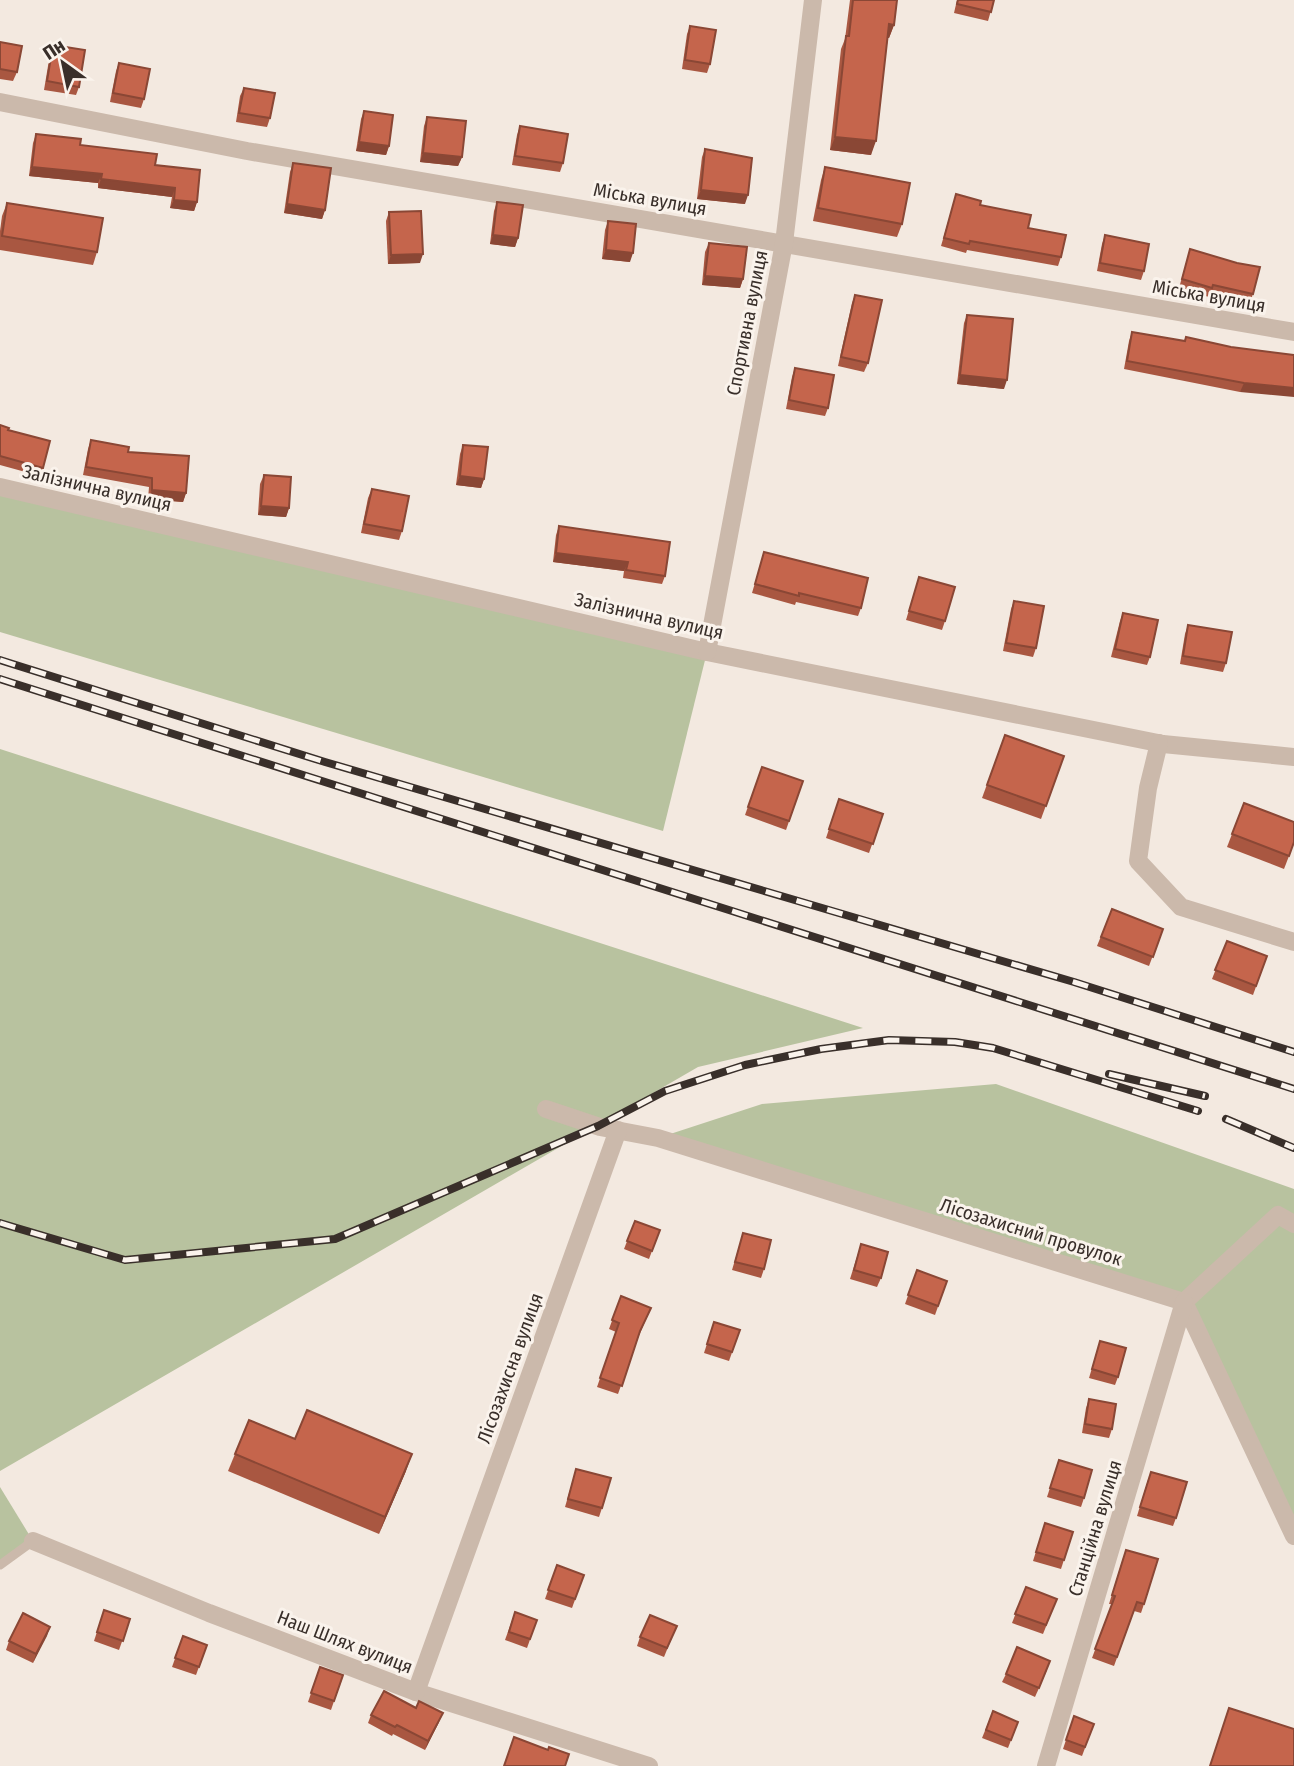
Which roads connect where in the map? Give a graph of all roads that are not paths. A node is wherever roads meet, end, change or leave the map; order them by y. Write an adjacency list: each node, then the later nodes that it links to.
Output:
1 (813, 0): 3 (street, Спортивна вулиця)
2 (0, 102): 3 (street, Міська вулиця)
3 (784, 243): 4 (street, Міська вулиця); 6 (street, Спортивна вулиця)
4 (1294, 332)
5 (0, 487): 6 (street, Залізнична вулиця)
6 (707, 652): 7 (street, Залізнична вулиця)
7 (1159, 743): 8 (street, Залізнична вулиця); 9 (street)
8 (1294, 757)
9 (1294, 942)
10 (546, 1109): 11 (street)
11 (618, 1130): 13 (street, Лісозахисний провулок); 17 (street, Лісозахисна вулиця)
12 (1294, 1224): 13 (street)
13 (1184, 1301): 14 (street); 19 (street, Станційна вулиця)
14 (1294, 1536)
15 (33, 1541): 16 (lane); 17 (street, Наш Шлях вулиця)
16 (0, 1565)
17 (416, 1692): 18 (street, Наш Шлях вулиця)
18 (649, 1766)
19 (1046, 1766)

